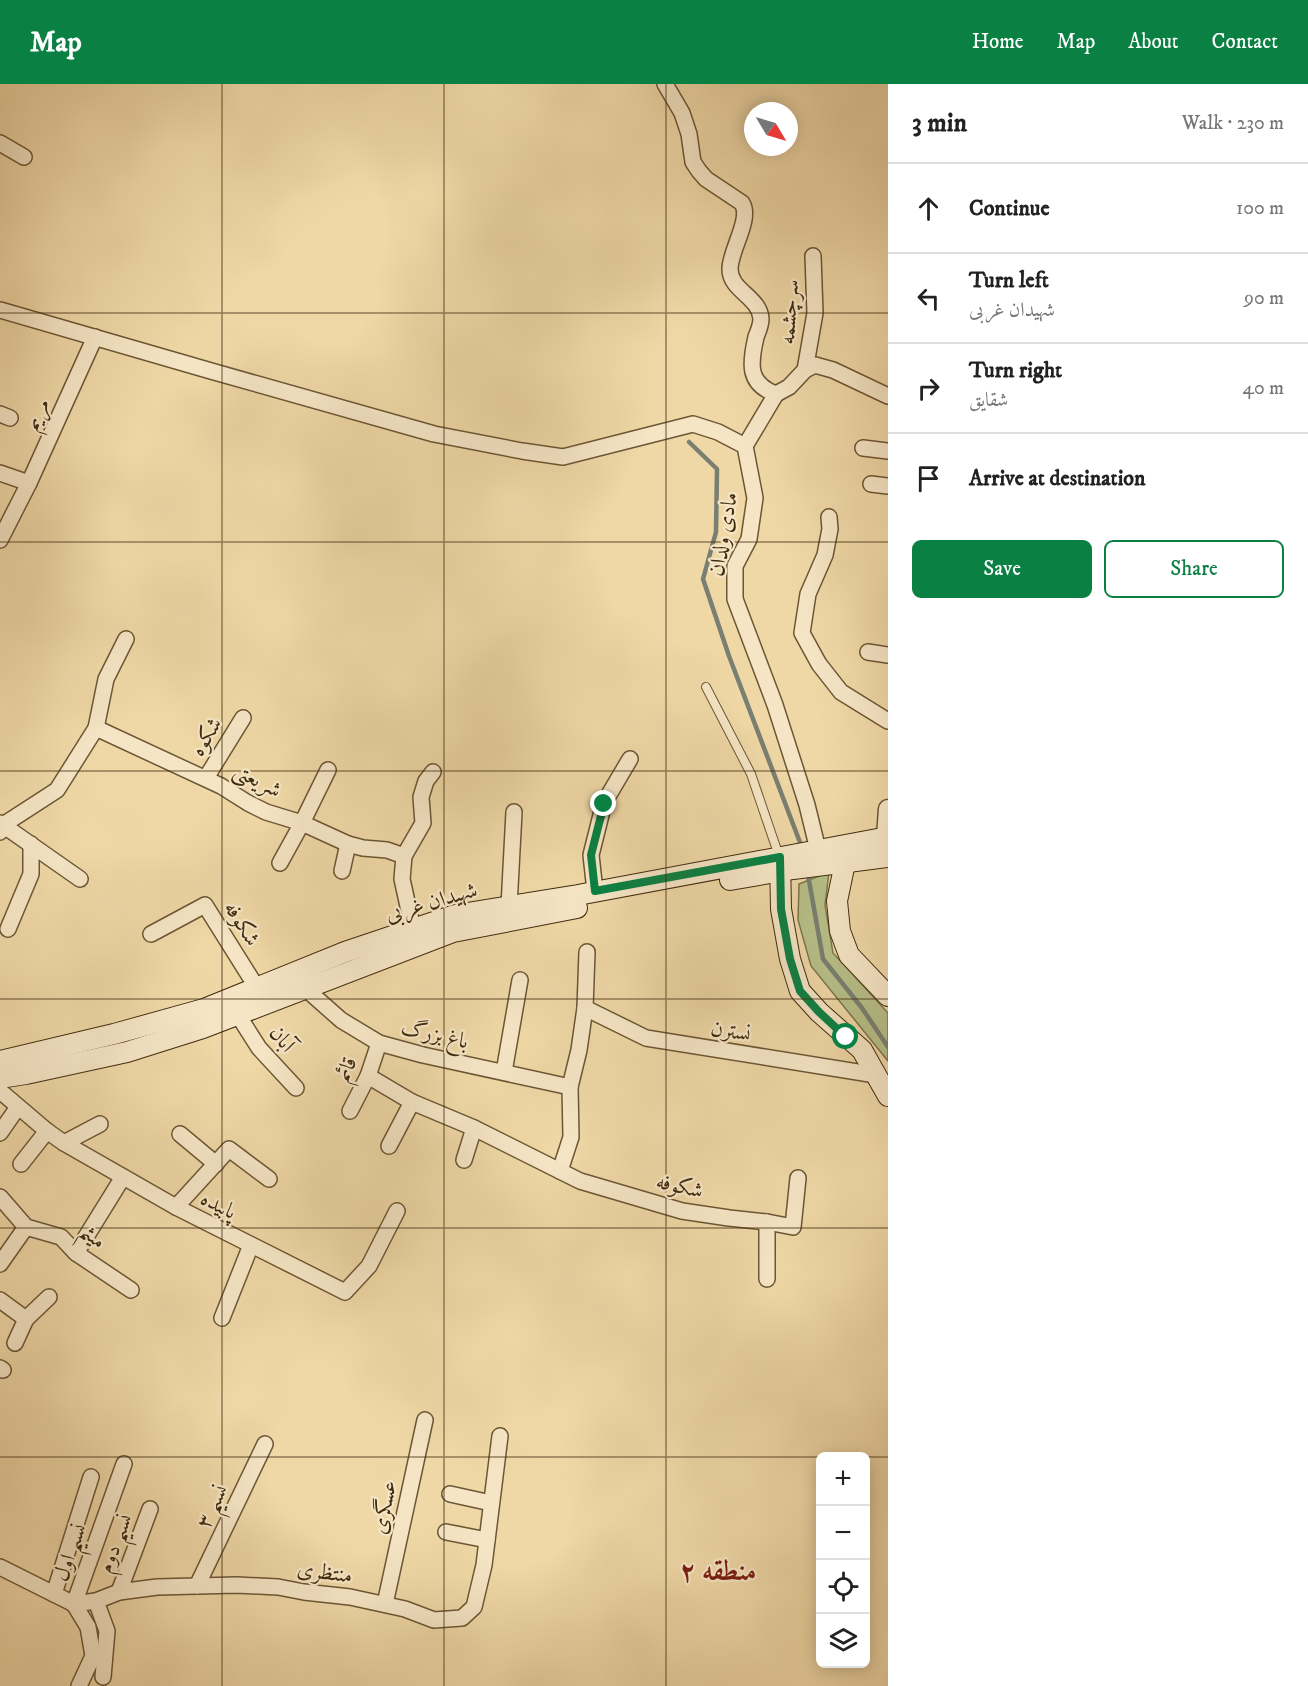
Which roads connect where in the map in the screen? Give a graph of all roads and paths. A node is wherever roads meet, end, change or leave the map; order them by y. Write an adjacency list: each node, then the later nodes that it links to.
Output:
1 (665, 84): 9 (street, سرچشمه)
2 (0, 143): 3 (street)
3 (24, 158)
4 (813, 256): 7 (street, سرچشمه)
5 (0, 310): 6 (street)
6 (95, 337): 10 (street); 14 (street, مریم)
7 (805, 370): 8 (street, سرچشمه); 9 (street, سرچشمه)
8 (887, 392)
9 (776, 394): 10 (street)
10 (746, 447): 37 (street, مادی ولدان)
11 (863, 448): 12 (street)
12 (888, 451)
13 (0, 473): 14 (street)
14 (29, 483): 18 (street, مریم)
15 (871, 484): 16 (street)
16 (888, 486)
17 (829, 517): 24 (street)
18 (0, 540)
19 (126, 639): 25 (street)
20 (868, 652): 21 (street)
21 (888, 655)
22 (706, 687): 41 (lane)
23 (243, 718): 29 (street, شکوه)
24 (888, 721)
25 (96, 728): 29 (street, شریعتی); 33 (street)
26 (630, 759): 44 (street)
27 (328, 770): 32 (street)
28 (433, 772): 38 (street)
29 (206, 778): 32 (street, شریعتی)
30 (888, 809): 36 (street)
31 (514, 812): 45 (street)
32 (302, 823): 35 (street, شریعتی); 40 (street)
33 (1, 827): 34 (street)
34 (31, 844): 43 (street); 46 (street)
35 (348, 844): 38 (street, شریعتی); 42 (street)
36 (887, 847): 37 (main road, شهیدان غربی); 39 (main road, شهیدان غربی)
37 (818, 850): 41 (main road, شهیدان غربی)
38 (404, 856): 47 (street)
39 (845, 862): 41 (main road, شهیدان غربی); 53 (main road)
40 (280, 863)
41 (780, 864): 44 (main road, شهیدان غربی); 52 (main road, شهیدان غربی); 59 (main road)
42 (342, 871)
43 (80, 879)
44 (595, 891): 45 (main road, شهیدان غربی)
45 (509, 906): 47 (main road, شهیدان غربی)
46 (8, 929)
47 (413, 929): 51 (main road, شهیدان غربی)
48 (151, 934): 51 (street, شکوفه)
49 (587, 952): 54 (street)
50 (520, 980): 58 (street)
51 (257, 988): 57 (main road, شهیدان غربی)
52 (306, 989): 55 (main road, شهیدان غربی); 56 (street, باغ بزرگ)
53 (888, 996)
54 (585, 1008): 59 (street, نسترن); 62 (street)
55 (238, 1015): 61 (main road, شهیدان غربی); 63 (street, آبان)
56 (379, 1043): 58 (street, باغ بزرگ); 60 (street, قائم)
57 (0, 1061)
58 (504, 1072): 62 (street, باغ بزرگ)
59 (876, 1075): 65 (main road)
60 (368, 1076): 66 (street, شکوفه); 68 (street, قائم)
61 (0, 1078)
62 (570, 1087): 79 (street)
63 (296, 1088)
64 (0, 1091): 67 (street, پابیده)
65 (888, 1096)
66 (412, 1102): 70 (street, شکوفه); 75 (street)
67 (18, 1107): 71 (street, پابیده); 72 (street)
68 (351, 1111)
69 (100, 1124): 74 (street)
70 (474, 1128): 76 (street); 79 (street, شکوفه)
71 (47, 1131): 74 (street, پابیده); 77 (street)
72 (0, 1133)
73 (180, 1134): 78 (street)
74 (64, 1143): 80 (street, پابیده)
75 (389, 1146)
76 (464, 1160)
77 (21, 1164)
78 (216, 1164): 82 (street); 84 (street)
79 (560, 1172): 86 (street, شکوفه)
80 (123, 1177): 84 (street, پابیده); 89 (street)
81 (798, 1178): 86 (street, شکوفه)
82 (269, 1179)
83 (0, 1197): 87 (street)
84 (176, 1207): 88 (street, پابیده)
85 (397, 1211): 88 (street, پابیده)
86 (767, 1222): 91 (street)
87 (26, 1227): 89 (street, میثم); 90 (street)
88 (251, 1245): 95 (street)
89 (76, 1253): 92 (street, میثم)
90 (0, 1264)
91 (767, 1279)
92 (131, 1290)
93 (49, 1297): 96 (street)
94 (0, 1300): 96 (street)
95 (222, 1318)
96 (26, 1319): 97 (street)
97 (15, 1343)
98 (425, 1420): 114 (street, عسگری)
99 (500, 1436): 104 (street, منتظری)
100 (265, 1444): 109 (street, نسیم ۳)
101 (124, 1464): 113 (street, نسیم اول)
102 (91, 1477): 111 (street)
103 (450, 1494): 104 (street)
104 (491, 1503): 107 (street, منتظری)
105 (150, 1509): 110 (street, نسیم دوم)
106 (446, 1532): 107 (street)
107 (487, 1540): 114 (street, منتظری)
108 (0, 1567): 111 (street)
109 (197, 1586): 110 (street, منتظری); 114 (street, منتظری)
110 (118, 1592): 112 (street, منتظری)
111 (54, 1594): 113 (street)
112 (96, 1601): 113 (street, منتظری); 115 (street)
113 (74, 1604): 116 (street, نسیم اول)
114 (385, 1604)
115 (103, 1677)
116 (79, 1686)

